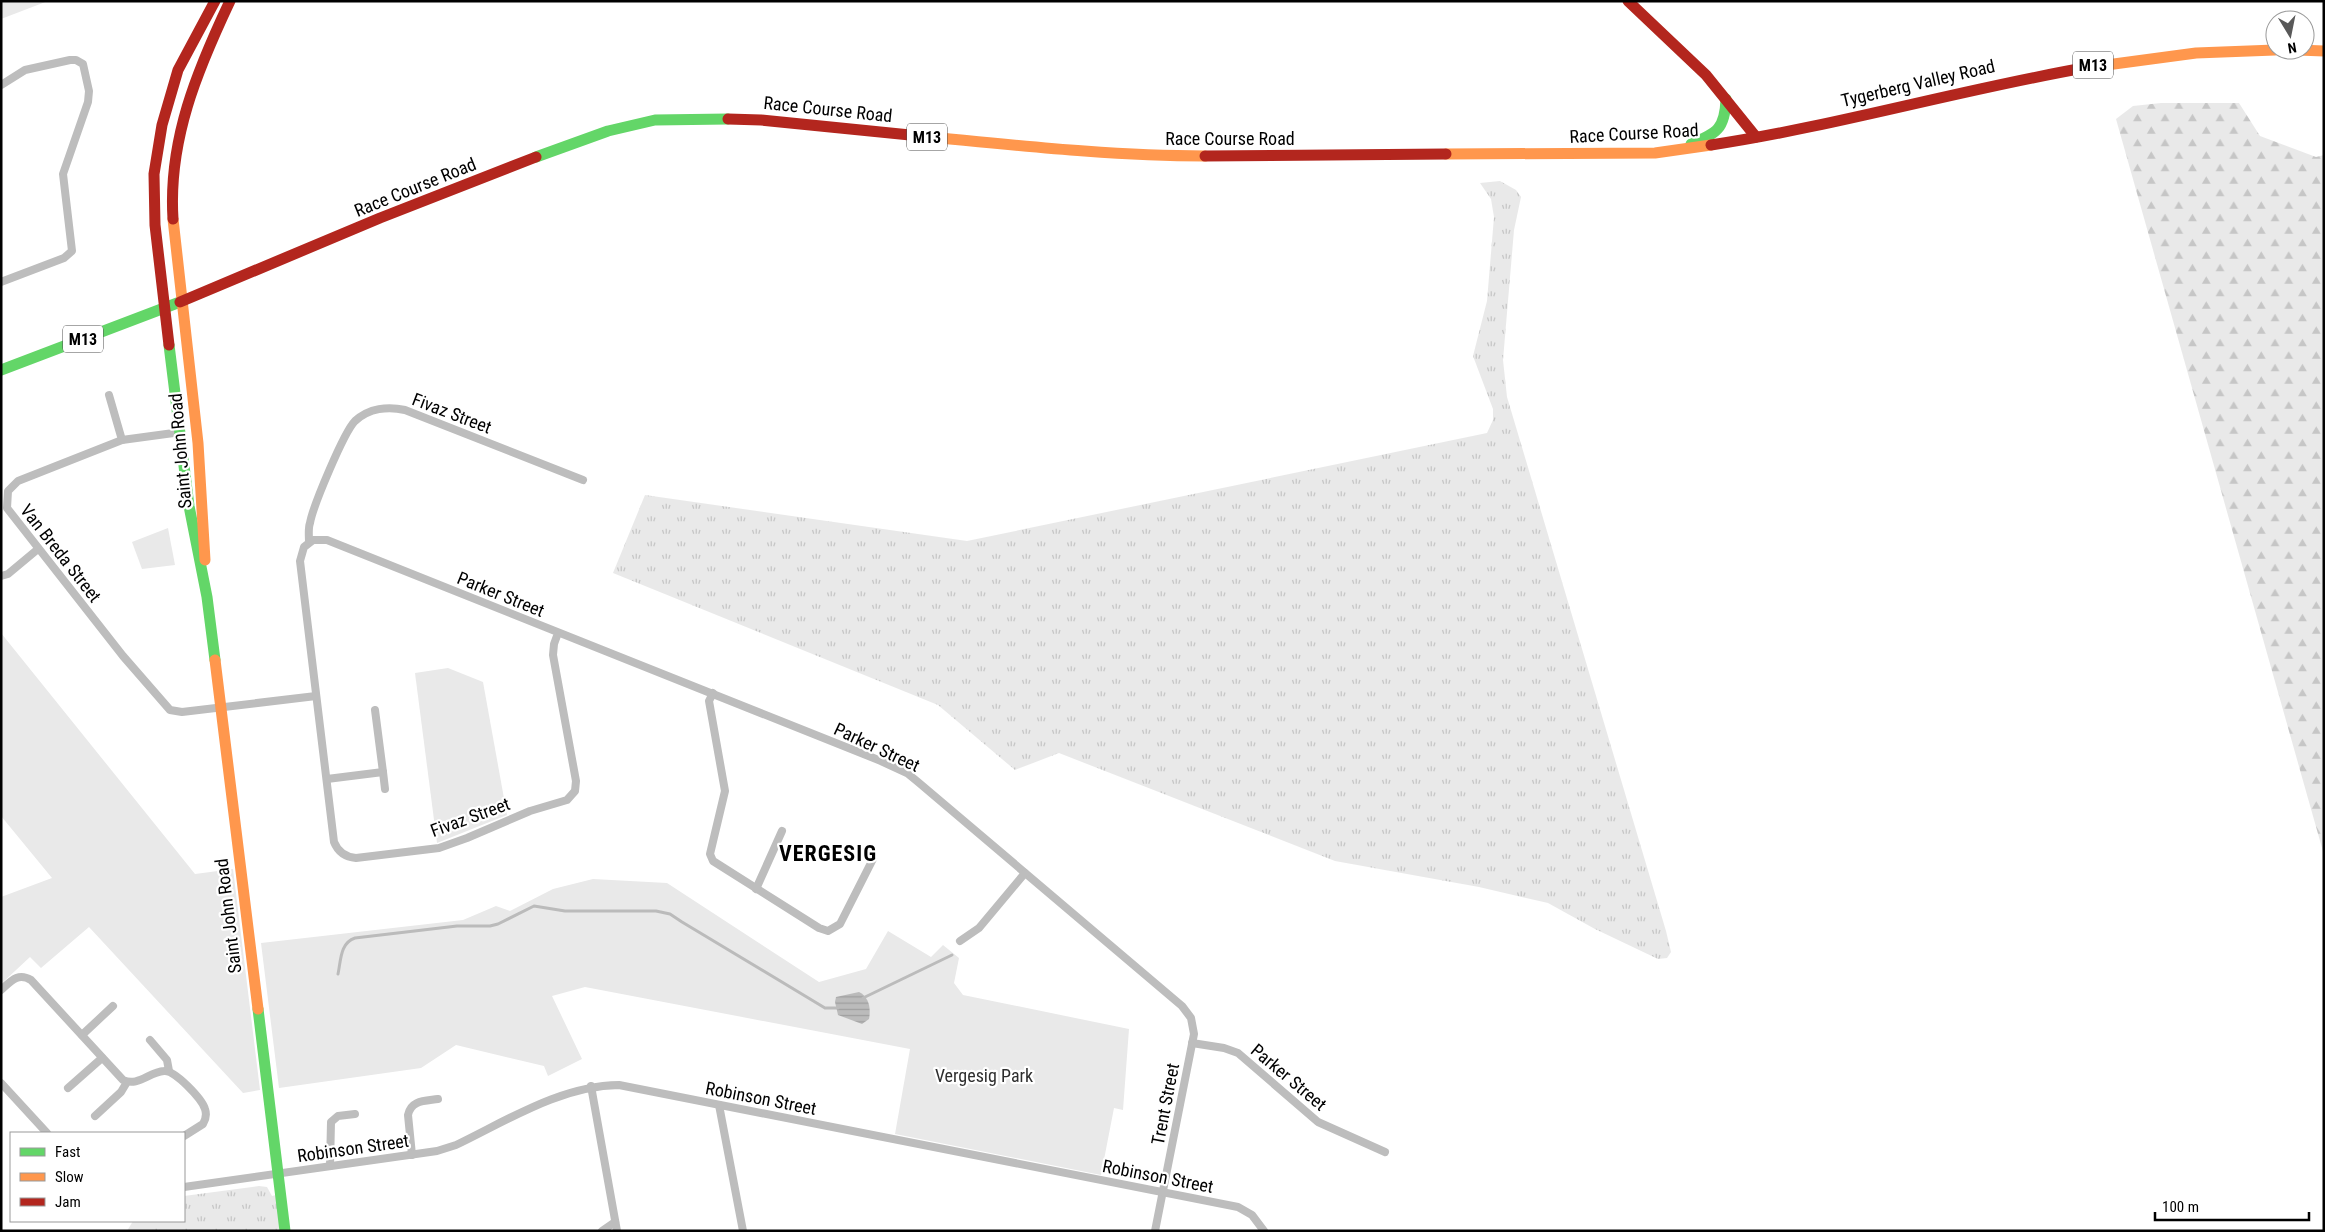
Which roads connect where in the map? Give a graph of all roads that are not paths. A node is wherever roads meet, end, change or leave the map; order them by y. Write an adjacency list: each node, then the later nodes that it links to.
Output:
1 (215, 1): 11 (main road, Saint John Road)
2 (230, 1): 10 (main road, Saint John Road)
3 (1628, 1): 6 (main road)
4 (2265, 50): 7 (main road, Tygerberg Valley Road / M13)
5 (1, 85): 9 (street)
6 (1726, 99): 7 (main road); 8 (main road)
7 (1756, 137): 8 (main road, Race Course Road / M13)
8 (1672, 151): 10 (main road, Race Course Road / M13)
9 (1, 282)
10 (182, 301): 11 (main road, Race Course Road / M13); 22 (main road, Saint John Road)
11 (166, 308): 12 (main road, Race Course Road / M13); 14 (main road, Saint John Road)
12 (1, 370)
13 (109, 395): 15 (street)
14 (181, 432): 15 (street, Van Breda Street); 22 (main road, Saint John Road)
15 (122, 440): 18 (street, Van Breda Street)
16 (583, 480): 19 (street, Fivaz Street)
17 (1, 485): 18 (street)
18 (10, 488): 20 (street, Van Breda Street)
19 (309, 542): 23 (street, Parker Street); 25 (street, Fivaz Street)
20 (38, 549): 21 (street); 26 (street, Van Breda Street)
21 (1, 576)
22 (207, 597): 26 (main road, Saint John Road)
23 (558, 633): 24 (street, Parker Street); 29 (street, Fivaz Street)
24 (713, 693): 33 (street, Parker Street); 34 (street)
25 (316, 696): 26 (street); 29 (street, Fivaz Street)
26 (220, 707): 56 (main road, Saint John Road)
27 (375, 710): 28 (street)
28 (382, 772): 29 (street); 30 (street)
29 (327, 779)
30 (384, 789)
31 (782, 830): 34 (street)
32 (873, 859): 34 (street)
33 (1025, 873): 35 (street); 40 (street, Parker Street)
34 (756, 889)
35 (960, 941)
36 (1, 990): 38 (street)
37 (113, 1006): 38 (street)
38 (82, 1035): 41 (street)
39 (150, 1040): 42 (street)
40 (1192, 1043): 53 (street, Parker Street); 58 (street, Trent Street)
41 (102, 1058): 43 (street); 46 (street)
42 (169, 1071): 43 (street); 52 (street)
43 (127, 1082): 50 (street)
44 (1, 1083): 51 (street)
45 (591, 1086): 48 (street, Robinson Street); 54 (street, Robinson Street); 59 (street)
46 (68, 1088)
47 (438, 1099): 54 (street)
48 (718, 1105): 58 (street, Robinson Street); 63 (street)
49 (355, 1114): 55 (street)
50 (95, 1116)
51 (46, 1132)
52 (185, 1135)
53 (1385, 1152)
54 (412, 1155): 55 (street, Robinson Street)
55 (330, 1166): 56 (street, Robinson Street)
56 (278, 1174): 57 (street, Robinson Street); 60 (main road, Saint John Road)
57 (185, 1187)
58 (1163, 1192): 64 (street, Trent Street); 65 (street, Robinson Street)
59 (615, 1222): 61 (street); 62 (street)
60 (285, 1231)
61 (602, 1231)
62 (617, 1231)
63 (743, 1231)
64 (1155, 1231)
65 (1264, 1231)

